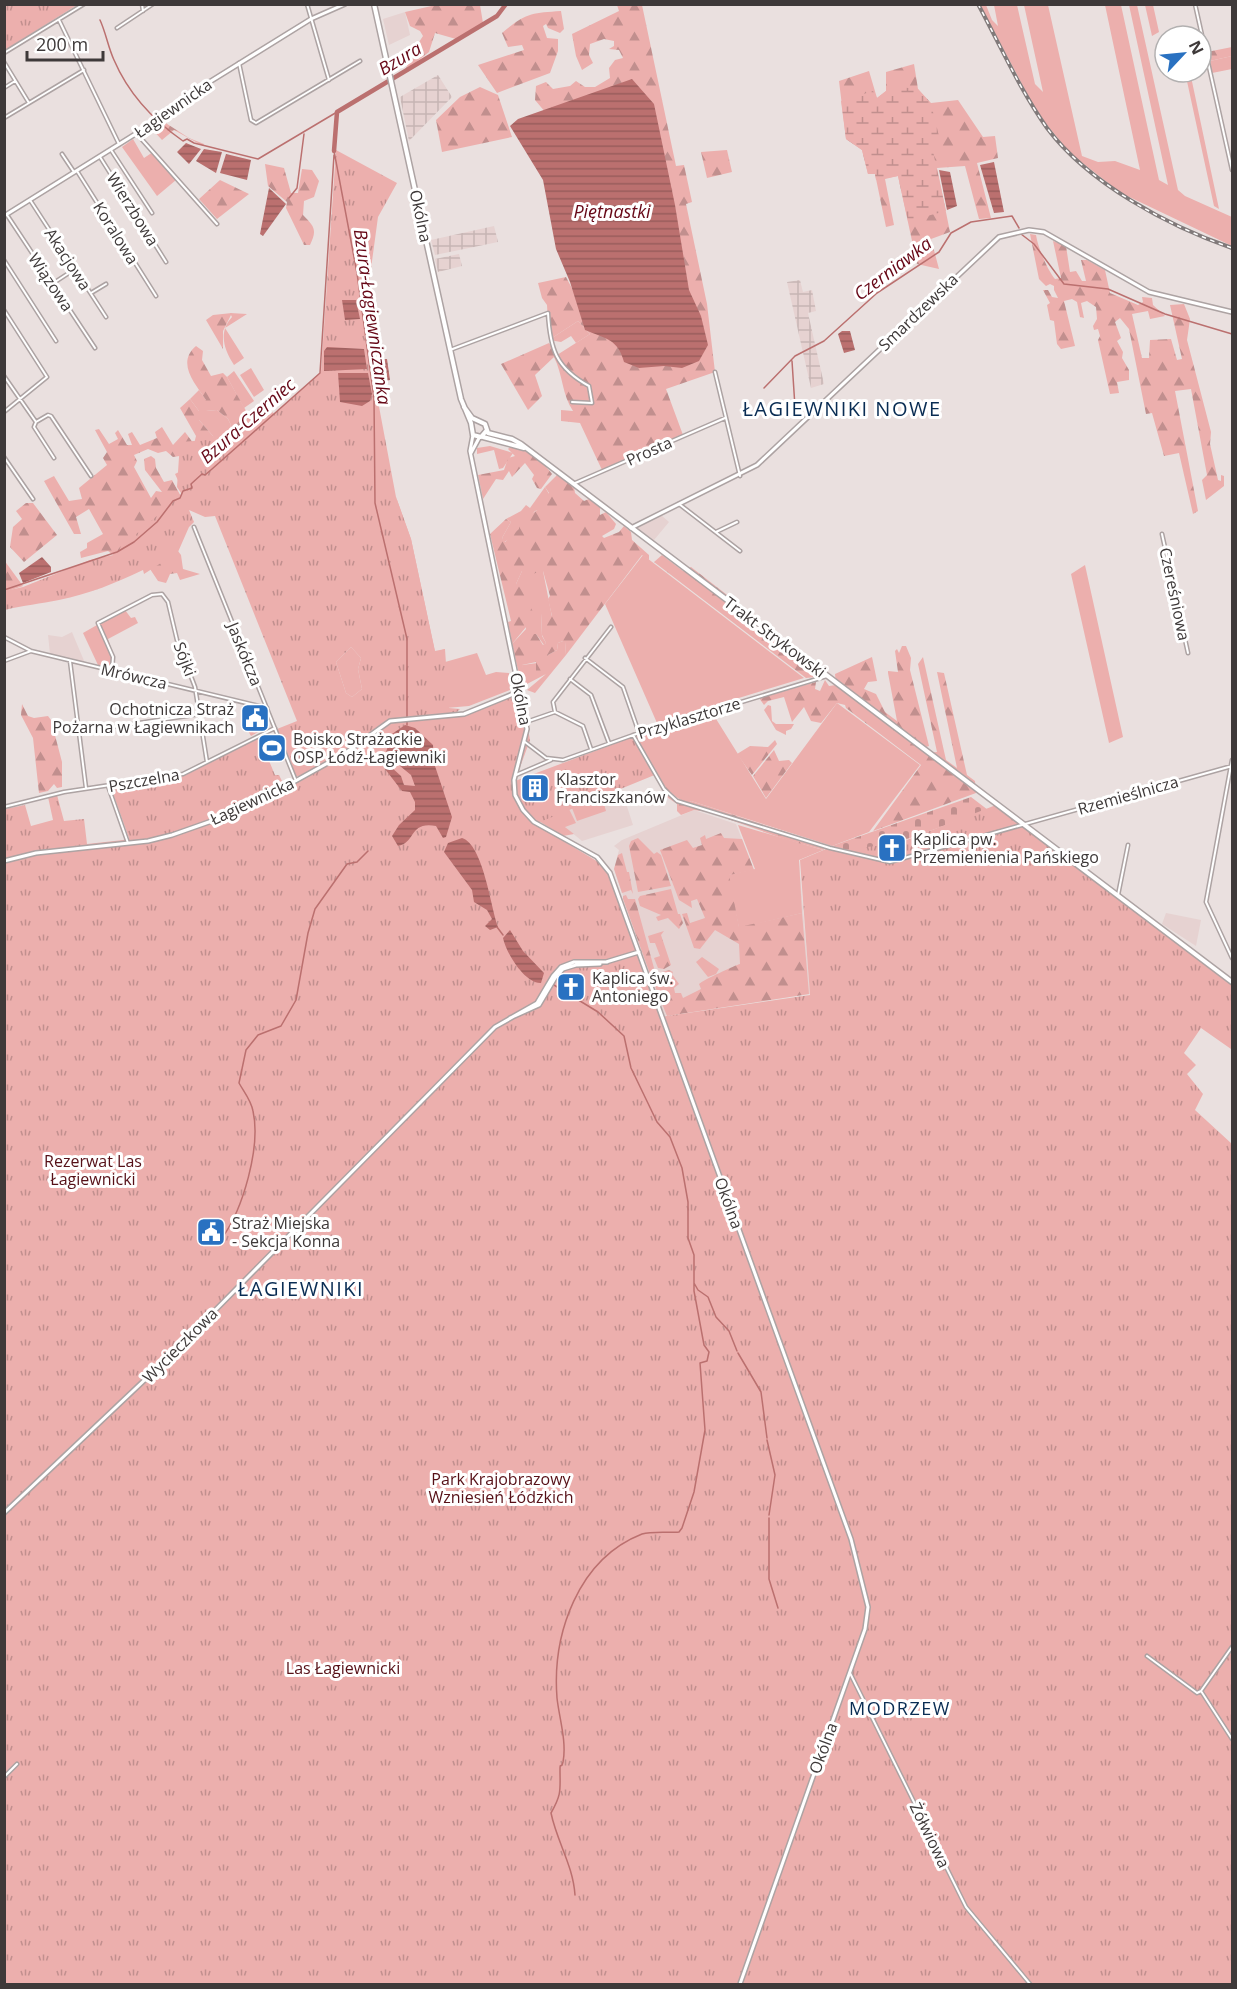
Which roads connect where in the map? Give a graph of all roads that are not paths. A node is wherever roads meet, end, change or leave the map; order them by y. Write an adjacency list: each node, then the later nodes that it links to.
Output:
1 (84, 4): 10 (street)
2 (142, 4): 8 (street)
3 (153, 4): 8 (street)
4 (307, 4): 9 (street)
5 (345, 4): 9 (street, Łagiewnicka)
6 (374, 4): 45 (main road, Okólna)
7 (1195, 4): 27 (street)
8 (144, 11): 11 (street)
9 (311, 19): 15 (street, Łagiewnicka); 17 (street)
10 (59, 20): 12 (street); 16 (street)
11 (117, 28)
12 (4, 53)
13 (360, 61): 17 (street)
14 (4, 62): 18 (street)
15 (239, 63): 17 (street); 22 (street, Łagiewnicka)
16 (84, 69): 20 (street); 23 (street)
17 (329, 80)
18 (16, 81): 19 (street); 20 (street)
19 (4, 88)
20 (29, 103): 21 (street)
21 (4, 118)
22 (137, 134): 23 (street, Łagiewnicka); 32 (street)
23 (119, 145): 24 (street, Łagiewnicka)
24 (111, 150): 26 (street, Łagiewnicka); 30 (street)
25 (62, 154): 28 (street, Koralowa)
26 (100, 157): 28 (street, Łagiewnicka); 34 (street, Wierzbowa)
27 (1233, 170)
28 (76, 172): 29 (street, Łagiewnicka); 39 (street, Koralowa)
29 (30, 200): 31 (street, Łagiewnicka); 35 (street, Akacjowa)
30 (152, 213)
31 (6, 216): 36 (street, Wiązowa)
32 (217, 224)
33 (4, 260): 43 (street)
34 (166, 262)
35 (75, 269): 36 (street); 38 (street, Akacjowa)
36 (52, 284): 44 (street, Wiązowa)
37 (106, 284): 38 (street)
38 (91, 294): 42 (street, Akacjowa)
39 (156, 296)
40 (4, 310): 48 (street)
41 (1233, 312): 64 (street, Smardzewska)
42 (106, 317)
43 (56, 341)
44 (95, 348)
45 (450, 350): 49 (street); 50 (main road, Okólna)
46 (715, 372): 52 (street)
47 (4, 376): 48 (street)
48 (20, 399): 51 (street); 54 (street)
49 (572, 402)
50 (464, 407): 53 (main road, Okólna); 55 (main road, Okólna)
51 (4, 412)
52 (725, 418): 64 (street); 65 (street, Prosta)
53 (477, 421): 55 (main road); 56 (main road)
54 (36, 422): 62 (street); 63 (street)
55 (472, 427): 57 (main road)
56 (487, 430): 58 (main road); 59 (main road, Trakt Strykowski)
57 (472, 434): 58 (main road); 60 (street, Okólna)
58 (480, 437): 59 (main road, Trakt Strykowski); 60 (street)
59 (526, 449): 65 (main road, Trakt Strykowski)
60 (471, 453): 87 (street, Okólna)
61 (4, 457): 66 (street)
62 (54, 458)
63 (90, 476)
64 (740, 476): 67 (street, Smardzewska)
65 (573, 484): 70 (main road, Trakt Strykowski)
66 (33, 500)
67 (679, 504): 70 (street, Smardzewska); 71 (street)
68 (736, 522): 71 (street)
69 (194, 527): 88 (street, Jaskółcza)
70 (631, 528): 84 (main road, Trakt Strykowski)
71 (716, 532): 73 (street)
72 (1162, 534): 78 (street, Czereśniowa)
73 (740, 551)
74 (611, 627): 80 (street)
75 (4, 637): 76 (street, Mrówcza)
76 (21, 648): 77 (street, Mrówcza); 79 (street)
77 (31, 651): 79 (street); 82 (street, Mrówcza)
78 (1188, 653)
79 (21, 654): 81 (street)
80 (585, 658): 85 (street); 94 (street)
81 (4, 661)
82 (70, 661): 83 (street, Mrówcza); 93 (street)
83 (112, 671): 86 (street, Mrówcza); 86 (street, Sójki)
84 (827, 676): 94 (street, Przyklasztorze); 108 (main road, Trakt Strykowski)
85 (570, 679): 89 (street); 97 (street)
86 (196, 691): 88 (street, Mrówcza); 90 (street, Sójki)
87 (518, 692): 91 (street, Okólna); 104 (street, Łagiewnicka)
88 (267, 708): 92 (street, Jaskółcza)
89 (555, 712): 91 (street); 98 (street)
90 (200, 714): 93 (street); 101 (street, Sójki)
91 (526, 722): 96 (street, Okólna)
92 (275, 728): 101 (street, Pszczelna); 104 (street, Jaskółcza)
93 (78, 732): 106 (street)
94 (639, 733): 95 (street, Przyklasztorze)
95 (633, 735): 97 (street, Przyklasztorze); 108 (street, Rzemieślnicza)
96 (525, 742): 99 (street); 103 (street, Okólna)
97 (609, 743): 98 (street, Przyklasztorze)
98 (591, 749): 99 (street, Przyklasztorze)
99 (551, 760): 103 (street, Przyklasztorze)
100 (1233, 760): 102 (street)
101 (207, 762): 105 (street, Pszczelna)
102 (1232, 766): 108 (street, Rzemieślnicza); 114 (street)
103 (516, 775): 113 (street, Okólna)
104 (297, 781): 109 (street, Łagiewnicka)
105 (108, 786): 106 (street, Pszczelna); 109 (street)
106 (86, 788): 107 (street, Pszczelna)
107 (4, 807)
108 (1024, 824): 112 (main road, Trakt Strykowski)
109 (128, 843): 111 (street, Łagiewnicka)
110 (1128, 845): 112 (street)
111 (4, 861)
112 (1118, 895): 115 (main road, Trakt Strykowski)
113 (639, 952): 116 (street, Wycieczkowa); 119 (street, Okólna)
114 (1233, 958)
115 (1233, 982)
116 (4, 1513)
117 (1233, 1647): 120 (street)
118 (1147, 1656): 120 (street)
119 (850, 1673): 124 (street, Okólna); 125 (street, Żółwiowa)
120 (1201, 1691): 121 (street)
121 (1233, 1739)
122 (18, 1764): 123 (street)
123 (4, 1777)
124 (740, 1984)
125 (1030, 1984)

